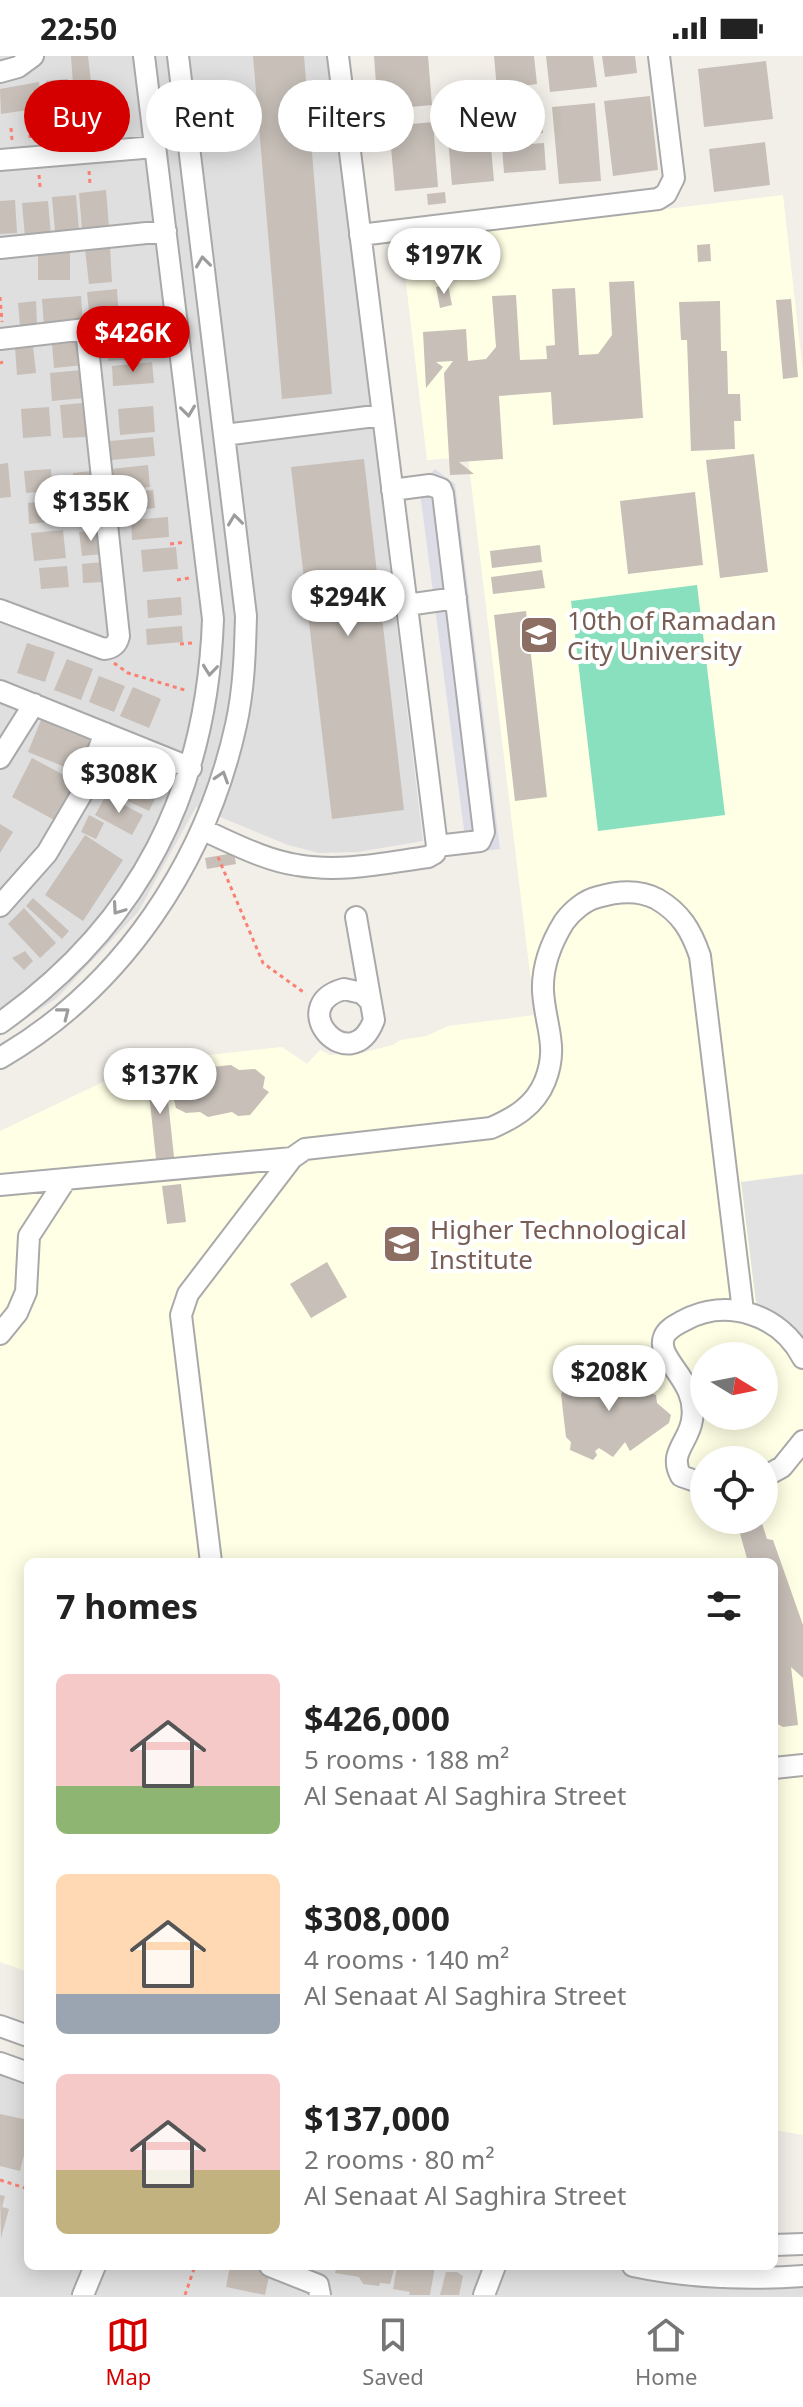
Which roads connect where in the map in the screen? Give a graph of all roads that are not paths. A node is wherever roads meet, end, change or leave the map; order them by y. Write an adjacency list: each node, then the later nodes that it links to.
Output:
1 (33, 56): 6 (street)
2 (144, 56): 7 (street)
3 (178, 56): 16 (street, one-way to 3)
4 (338, 56): 12 (street)
5 (659, 56): 12 (street)
6 (0, 72)
7 (147, 80)
8 (146, 148): 10 (street)
9 (156, 152): 11 (street)
10 (0, 160)
11 (166, 231): 13 (street); 19 (street, one-way to 19)
12 (360, 235): 15 (street)
13 (0, 248)
14 (2, 338): 22 (street)
15 (383, 415): 16 (street); 18 (street)
16 (224, 435): 17 (street)
17 (231, 490): 19 (street); 28 (street, one-way to 17)
18 (392, 490): 20 (street); 21 (street)
19 (198, 496): 27 (street, one-way to 27)
20 (456, 598): 21 (street); 29 (street)
21 (407, 605): 29 (street)
22 (0, 610)
23 (0, 691): 24 (street)
24 (34, 704): 25 (street); 26 (street)
25 (105, 733): 27 (street); 30 (street)
26 (0, 758)
27 (191, 768): 33 (street, one-way to 33)
28 (203, 830): 29 (street); 34 (street, one-way to 28)
29 (437, 846)
30 (1, 903)
31 (356, 917): 32 (street)
32 (368, 999): 32 (street)
33 (0, 1023)
34 (0, 1058)
35 (292, 1158): 36 (street); 40 (street); 46 (street)
36 (66, 1179): 37 (street); 39 (street)
37 (21, 1183): 38 (street); 39 (street)
38 (0, 1185)
39 (40, 1216): 41 (street)
40 (743, 1311): 42 (street); 45 (street)
41 (0, 1334)
42 (803, 1358)
43 (803, 1441): 44 (street)
44 (778, 1469)
45 (690, 1479)
46 (211, 1558)
47 (803, 1765): 48 (street)
48 (778, 1768)
49 (0, 2026): 50 (street)
50 (24, 2035)
51 (0, 2063): 52 (street)
52 (24, 2072)
53 (803, 2244): 54 (street)
54 (778, 2245)
55 (93, 2270): 60 (street)
56 (282, 2270): 61 (street)
57 (493, 2270): 62 (street)
58 (660, 2270): 59 (street)
59 (803, 2276)
60 (83, 2295)
61 (320, 2295)
62 (484, 2295)

